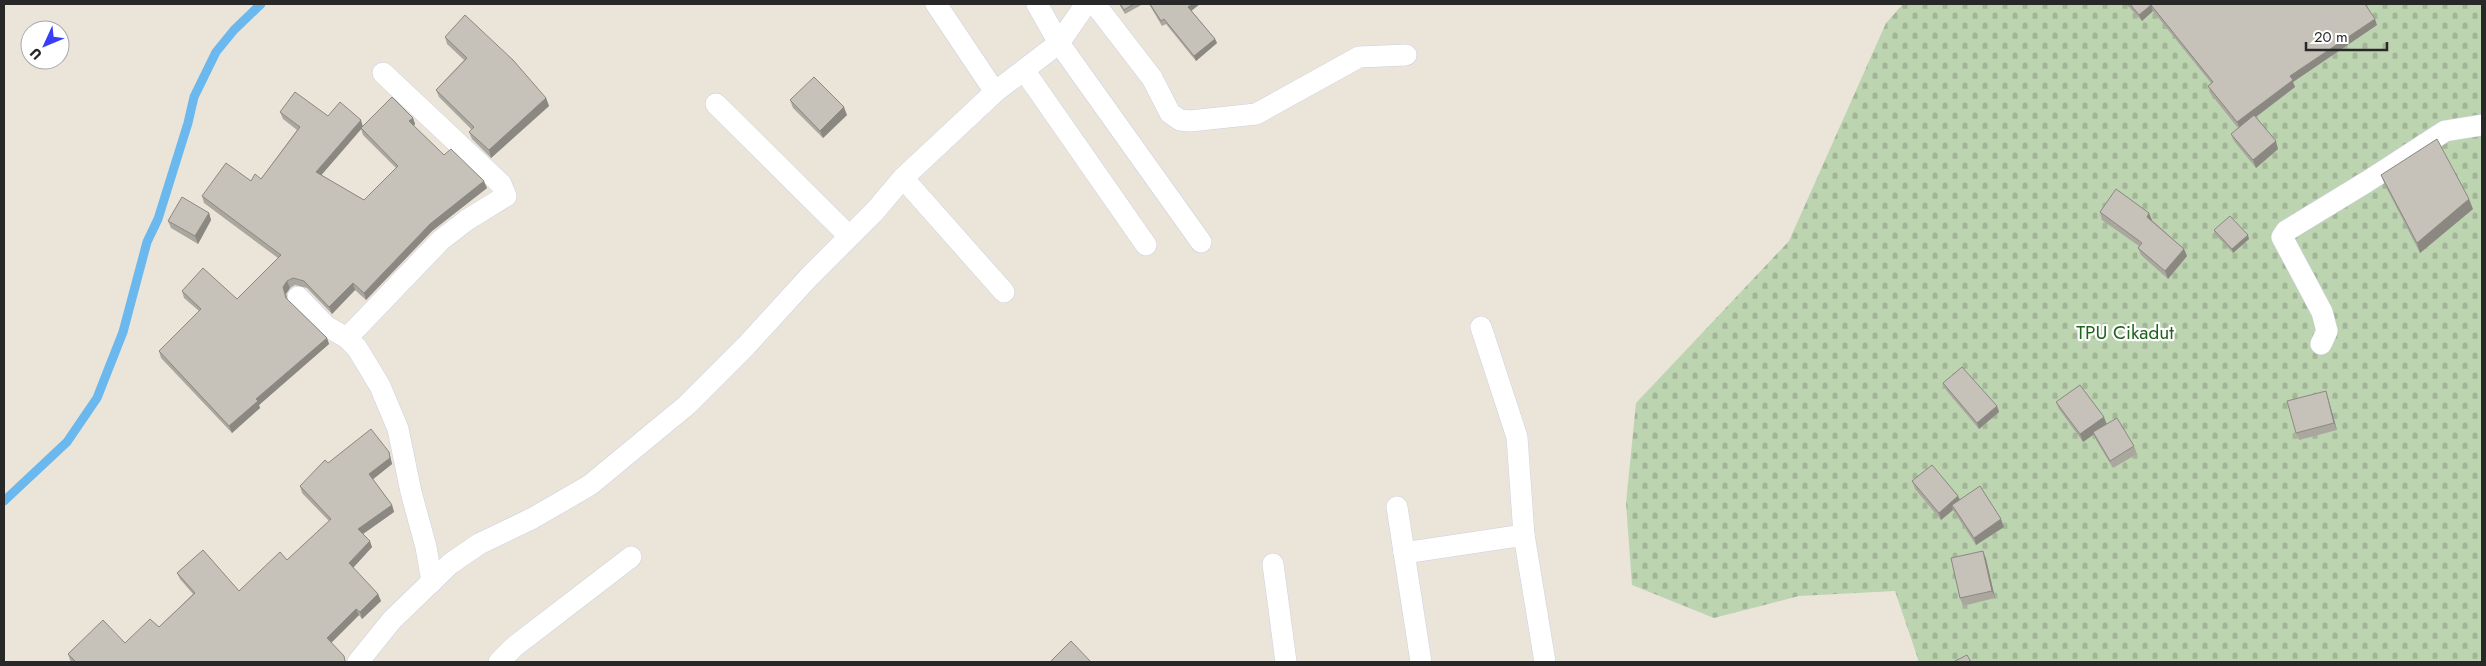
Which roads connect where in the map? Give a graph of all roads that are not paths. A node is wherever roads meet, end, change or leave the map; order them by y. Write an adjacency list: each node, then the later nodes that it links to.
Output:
1 (936, 4): 9 (street)
2 (1037, 4): 5 (street)
3 (1086, 4): 5 (street)
4 (1095, 4): 6 (street)
5 (1059, 43): 7 (street); 14 (street)
6 (1406, 56)
7 (1024, 70): 9 (street); 15 (street)
8 (383, 73): 19 (street)
9 (995, 92): 12 (street)
10 (716, 104): 13 (street)
11 (2482, 125): 20 (street)
12 (903, 178): 13 (street); 16 (street)
13 (849, 236): 26 (street)
14 (1201, 242)
15 (1146, 245)
16 (1004, 292)
17 (298, 297): 19 (street)
18 (1481, 326): 22 (street)
19 (347, 338): 26 (street)
20 (2321, 344)
21 (1397, 507): 23 (street)
22 (1524, 535): 23 (street); 31 (street)
23 (1404, 553): 30 (street)
24 (630, 557): 28 (street)
25 (1274, 564): 29 (street)
26 (432, 582): 27 (street)
27 (358, 662)
28 (499, 662)
29 (1286, 662)
30 (1421, 662)
31 (1545, 662)

